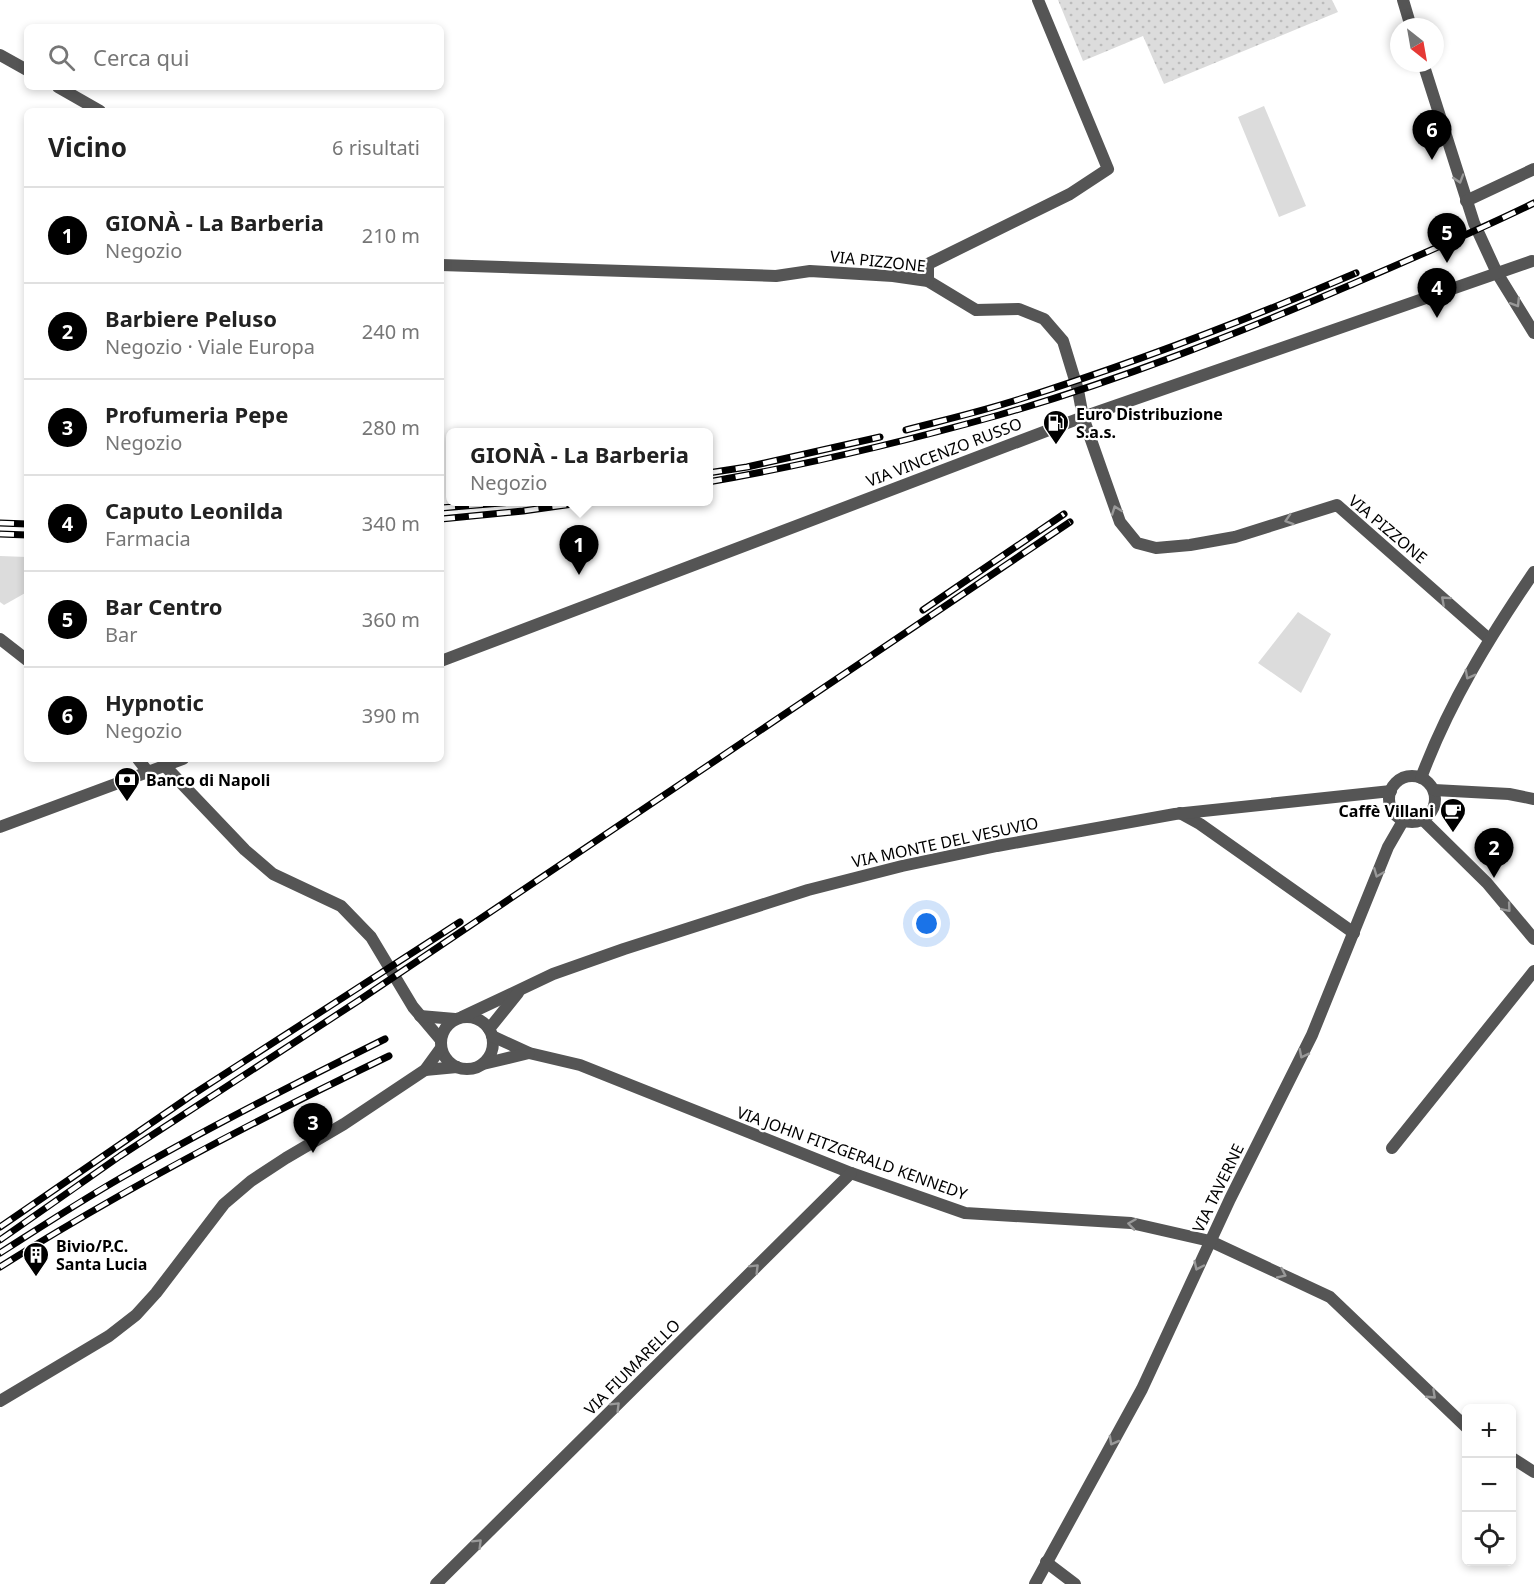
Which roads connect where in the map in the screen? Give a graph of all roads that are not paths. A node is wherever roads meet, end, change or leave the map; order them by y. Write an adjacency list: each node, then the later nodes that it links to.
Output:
1 (1038, 0): 14 (street)
2 (1403, 0): 3 (street)
3 (1408, 18)
4 (0, 55): 5 (street)
5 (24, 68)
6 (1426, 72): 10 (street, one-way to 10)
7 (62, 90): 8 (street)
8 (95, 108)
9 (1534, 169): 10 (street)
10 (1466, 201): 13 (street)
11 (1532, 261): 13 (street, VIA VINCENZO RUSSO)
12 (444, 265): 14 (street, VIA PIZZONE)
13 (1497, 273): 15 (street, one-way to 15); 16 (street, VIA VINCENZO RUSSO)
14 (928, 281): 16 (street, VIA PIZZONE)
15 (1534, 333)
16 (1083, 417): 19 (street, VIA PIZZONE, one-way to 16); 21 (street, VIA VINCENZO RUSSO)
17 (1534, 572): 19 (street)
18 (0, 639): 20 (street)
19 (1489, 639): 26 (street, one-way to 26)
20 (24, 658)
21 (444, 660)
22 (140, 762): 25 (street)
23 (175, 762): 24 (street)
24 (165, 766): 25 (street); 38 (street)
25 (148, 772): 33 (street)
26 (1421, 778): 27 (street); 28 (street)
27 (1434, 790): 29 (street); 31 (street)
28 (1391, 791): 30 (street, VIA MONTE DEL VESUVIO); 32 (street)
29 (1534, 799)
30 (1180, 813): 34 (street); 37 (street, VIA MONTE DEL VESUVIO)
31 (1423, 820): 32 (street); 35 (street, one-way to 35)
32 (1403, 821): 34 (street, VIA TAVERNE, one-way to 34)
33 (0, 827)
34 (1354, 933): 48 (street, VIA TAVERNE, one-way to 48)
35 (1534, 939)
36 (1534, 971): 46 (street)
37 (521, 990): 39 (street, VIA MONTE DEL VESUVIO); 40 (street, VIA MONTE DEL VESUVIO)
38 (416, 1011): 39 (street); 41 (street)
39 (459, 1018): 40 (street); 41 (street)
40 (491, 1032): 42 (street, VIA JOHN FITZGERALD KENNEDY); 43 (street, VIA MONTE DEL VESUVIO)
41 (441, 1044): 44 (street); 45 (street)
42 (529, 1053): 43 (street, VIA JOHN FITZGERALD KENNEDY); 47 (street, VIA JOHN FITZGERALD KENNEDY)
43 (482, 1064): 44 (street)
44 (457, 1067): 45 (street)
45 (425, 1070): 49 (street)
46 (1392, 1148)
47 (851, 1173): 48 (street, VIA JOHN FITZGERALD KENNEDY, one-way to 47); 54 (street, VIA FIUMARELLO, one-way to 47)
48 (1210, 1241): 50 (street, VIA JOHN FITZGERALD KENNEDY, one-way to 50); 53 (street, VIA TAVERNE, one-way to 53)
49 (0, 1401)
50 (1462, 1422)
51 (1516, 1461): 52 (street)
52 (1534, 1472)
53 (1046, 1562): 55 (street, VIA TAVERNE); 56 (street)
54 (436, 1584)
55 (1035, 1584)
56 (1075, 1584)

